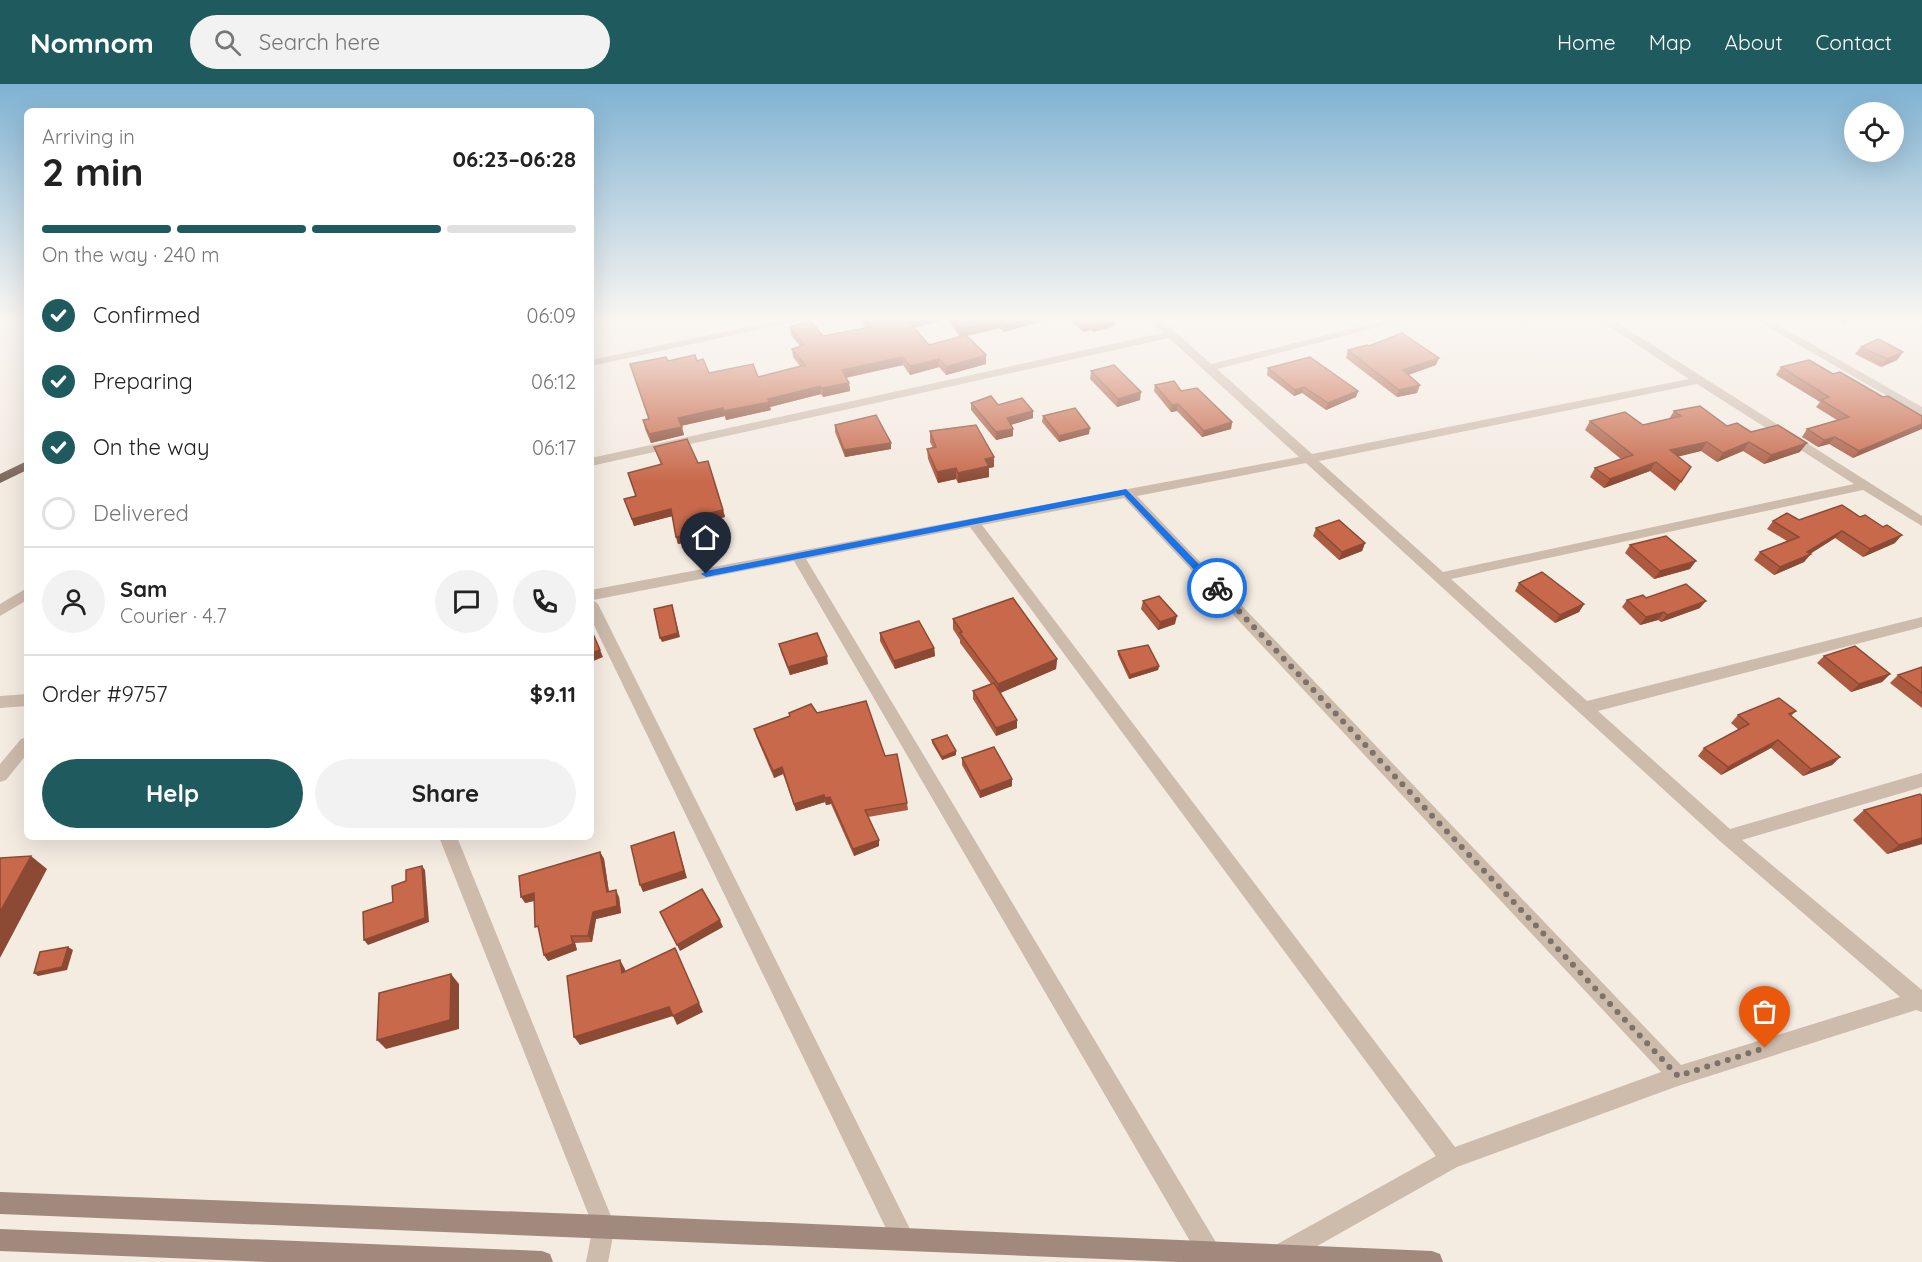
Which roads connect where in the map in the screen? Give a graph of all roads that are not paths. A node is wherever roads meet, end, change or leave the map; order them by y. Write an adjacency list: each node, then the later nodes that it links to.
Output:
1 (999, 372): 8 (street)
2 (1212, 372): 7 (street)
3 (1686, 372): 5 (street)
4 (1852, 372): 6 (street)
5 (1699, 380): 7 (street); 11 (street)
6 (1922, 412)
7 (1308, 459): 12 (street); 16 (street)
8 (594, 461)
9 (24, 467): 10 (main road)
10 (0, 479)
11 (1865, 486): 14 (street); 16 (street)
12 (1126, 492): 13 (street); 31 (street)
13 (973, 522): 15 (street); 32 (street)
14 (1922, 522)
15 (798, 557): 17 (street); 37 (street)
16 (1440, 577): 24 (street)
17 (594, 594)
18 (24, 595): 20 (street)
19 (594, 610): 35 (street)
20 (0, 611)
21 (1922, 622): 24 (street)
22 (24, 700): 23 (street)
23 (0, 702)
24 (1584, 708): 28 (street)
25 (24, 747): 26 (street)
26 (0, 775)
27 (1922, 780): 28 (street)
28 (1727, 837): 30 (street)
29 (449, 840): 34 (street)
30 (1921, 1001): 31 (street)
31 (1678, 1076): 32 (street)
32 (1451, 1159): 38 (street)
33 (0, 1203): 34 (street)
34 (604, 1226): 35 (street); 40 (street)
35 (903, 1239): 37 (street)
36 (0, 1240): 39 (street)
37 (1209, 1252): 38 (street)
38 (1280, 1255): 41 (street)
39 (542, 1262)
40 (597, 1262)
41 (1432, 1262)

